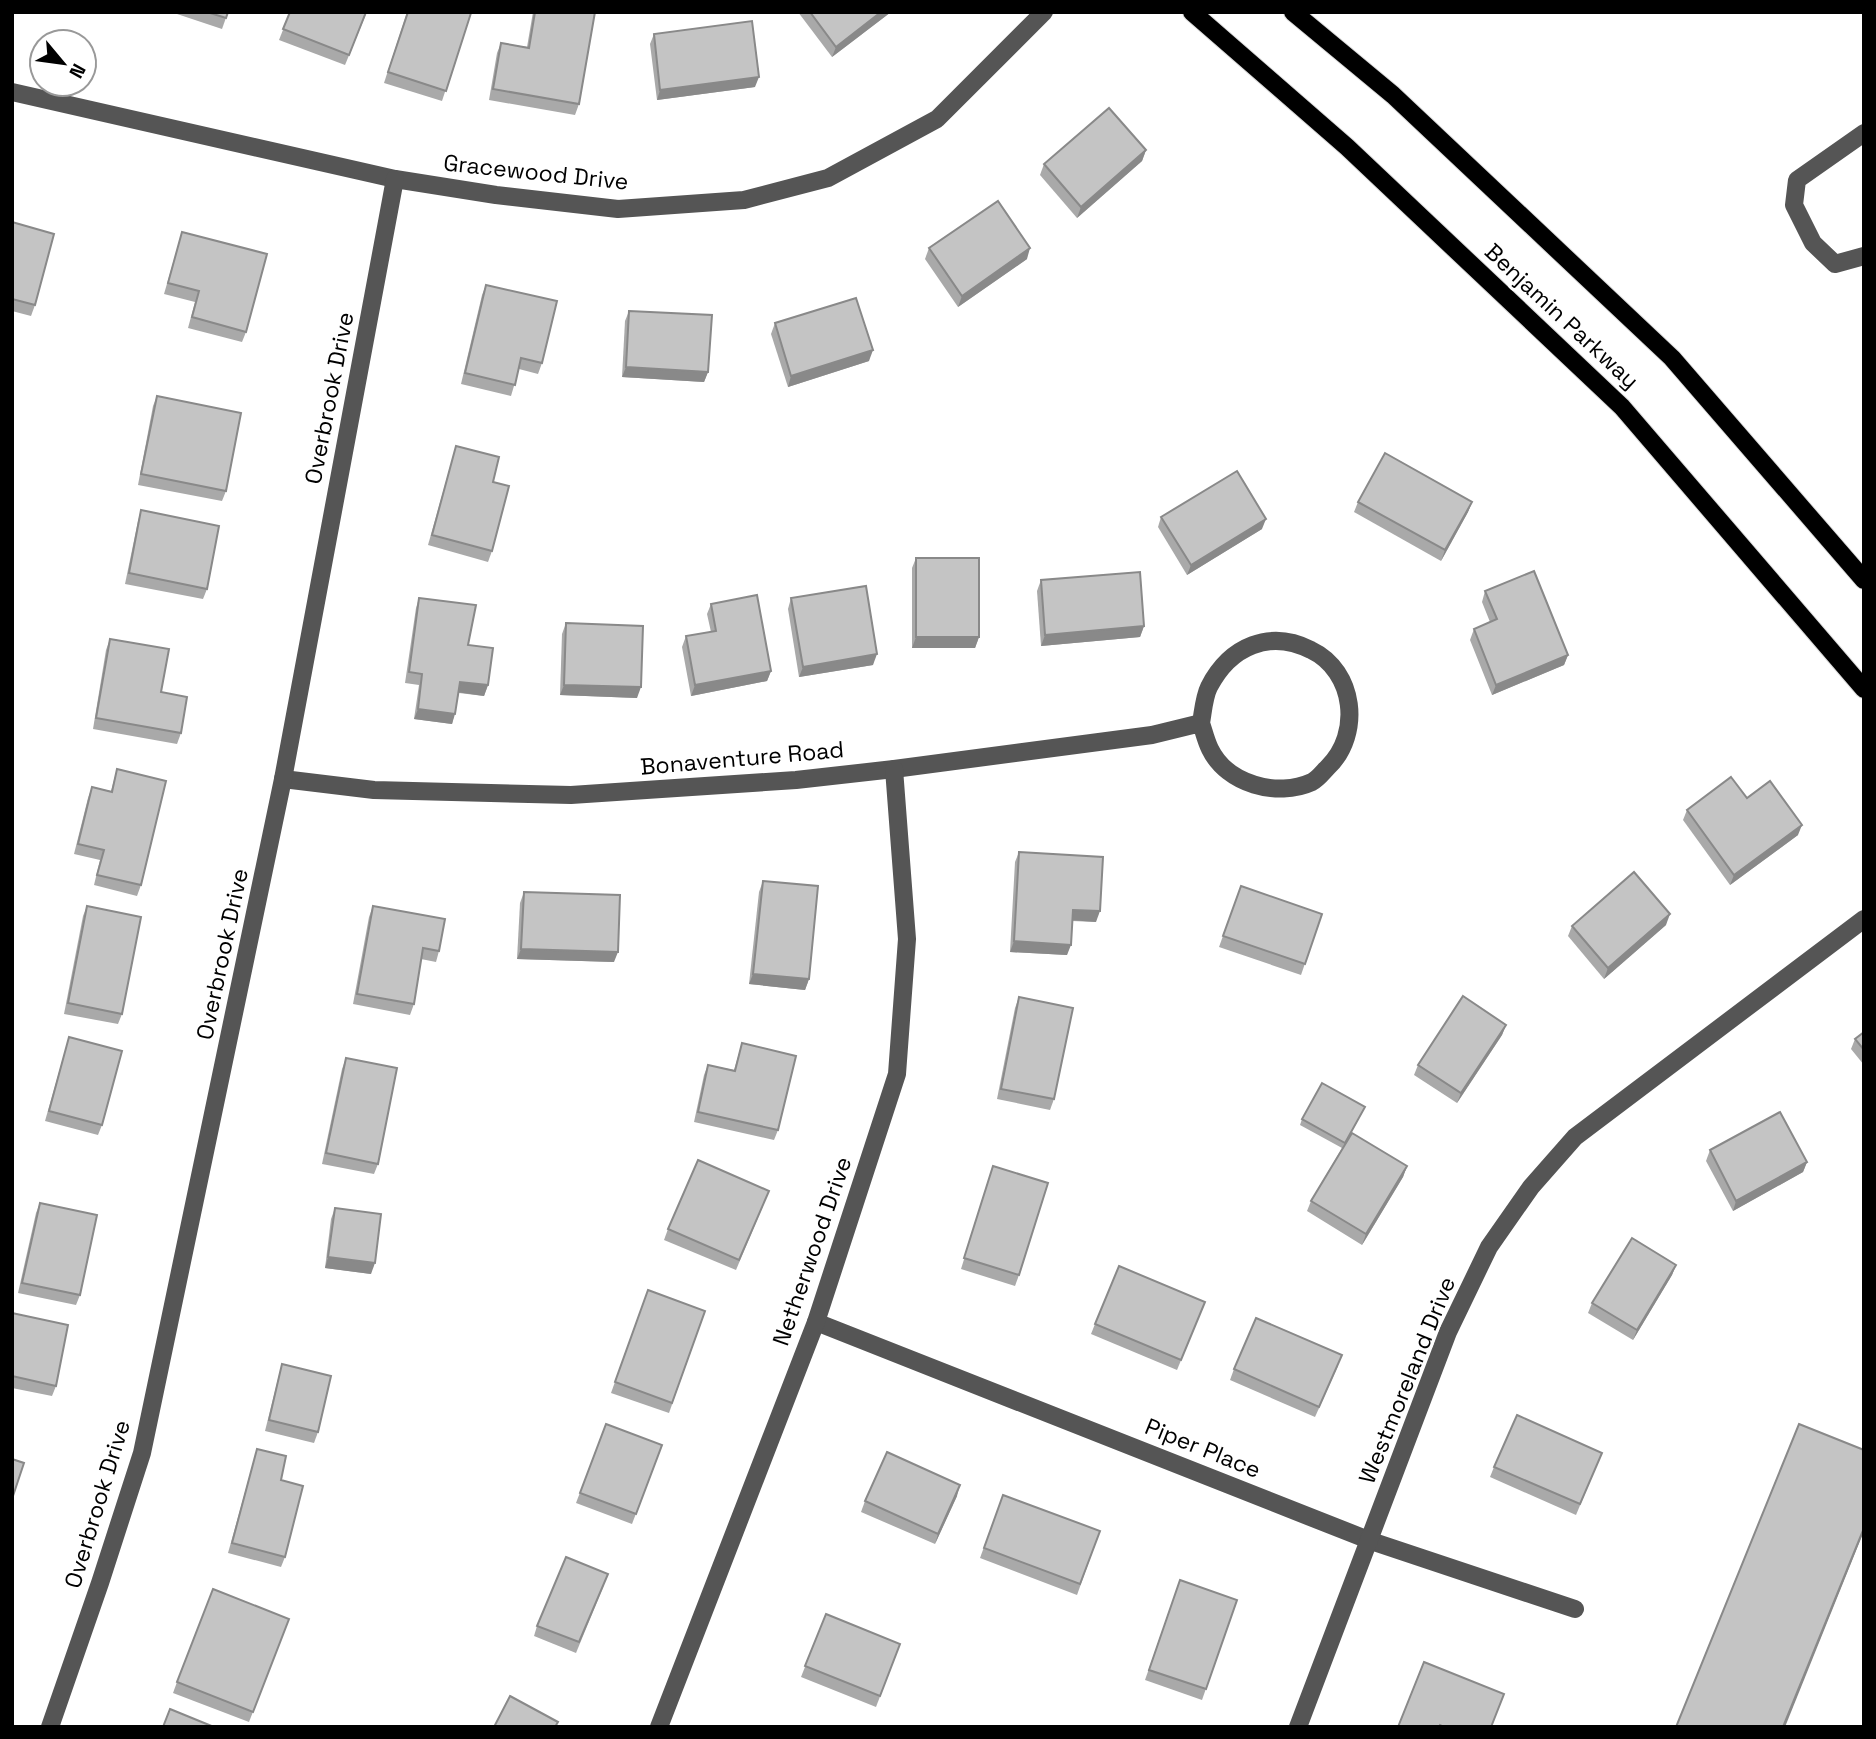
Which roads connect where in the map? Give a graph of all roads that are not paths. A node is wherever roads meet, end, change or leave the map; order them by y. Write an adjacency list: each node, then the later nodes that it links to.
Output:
1 (1044, 12): 6 (street, Gracewood Drive)
2 (1192, 12): 9 (main road, Benjamin Parkway)
3 (1293, 12): 8 (main road, Benjamin Parkway)
4 (12, 92): 6 (street, Gracewood Drive)
5 (1864, 133): 7 (street)
6 (395, 179): 12 (street, Overbrook Drive)
7 (1864, 256)
8 (1864, 580)
9 (1864, 689)
10 (1201, 723): 10 (street); 11 (street, Bonaventure Road)
11 (894, 769): 12 (street, Bonaventure Road); 14 (street, Netherwood Drive)
12 (283, 779): 17 (street, Overbrook Drive)
13 (1864, 919): 15 (street, Westmoreland Drive)
14 (816, 1322): 15 (street, Piper Place); 18 (street, Netherwood Drive)
15 (1371, 1541): 16 (street, Piper Place); 19 (street, Westmoreland Drive)
16 (1575, 1609)
17 (50, 1727)
18 (659, 1727)
19 (1298, 1727)

